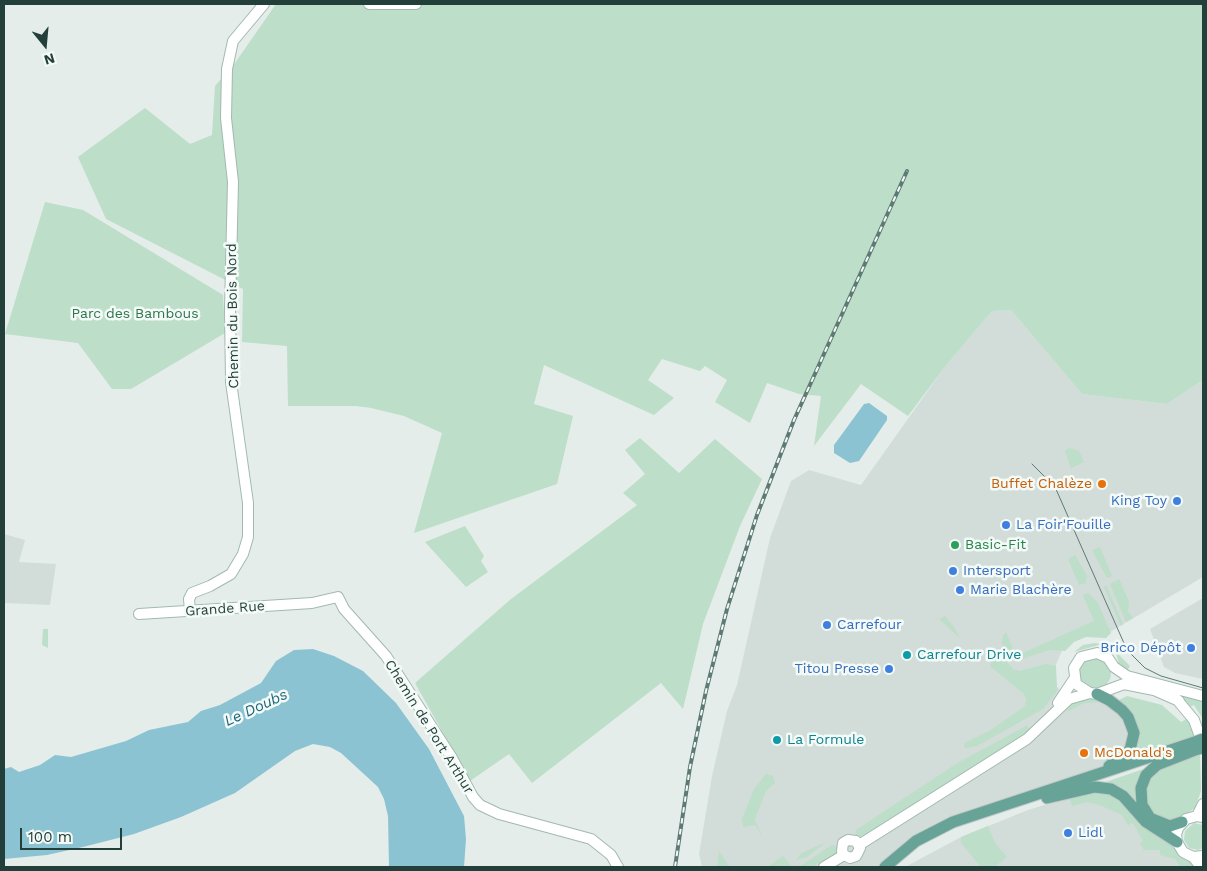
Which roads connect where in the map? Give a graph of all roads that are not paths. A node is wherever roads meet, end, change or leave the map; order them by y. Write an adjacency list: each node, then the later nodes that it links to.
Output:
1 (264, 4): 5 (street, Chemin du Bois Nord)
2 (369, 4): 3 (street)
3 (416, 4)
4 (335, 604): 5 (street, Grande Rue); 23 (street, Chemin de Port Arthur)
5 (190, 611): 6 (street, Grande Rue)
6 (139, 614)
7 (1114, 667): 8 (street); 9 (street); 10 (street)
8 (1074, 679): 11 (street); 15 (street)
9 (1144, 682): 12 (street); 13 (street)
10 (1108, 688): 11 (street); 13 (street)
11 (1093, 694): 15 (street); 16 (main road)
12 (1203, 696)
13 (1179, 701): 14 (street)
14 (1201, 745): 16 (main road); 17 (main road); 20 (main road)
15 (1014, 746): 24 (street)
16 (1080, 780): 25 (main road)
17 (1047, 798): 21 (main road); 26 (main road)
18 (1203, 804): 19 (street)
19 (1200, 816): 20 (street)
20 (1182, 822): 21 (street)
21 (1177, 842): 22 (street)
22 (1198, 857): 27 (street)
23 (618, 867)
24 (824, 867)
25 (885, 867)
26 (896, 867)
27 (1201, 867)

